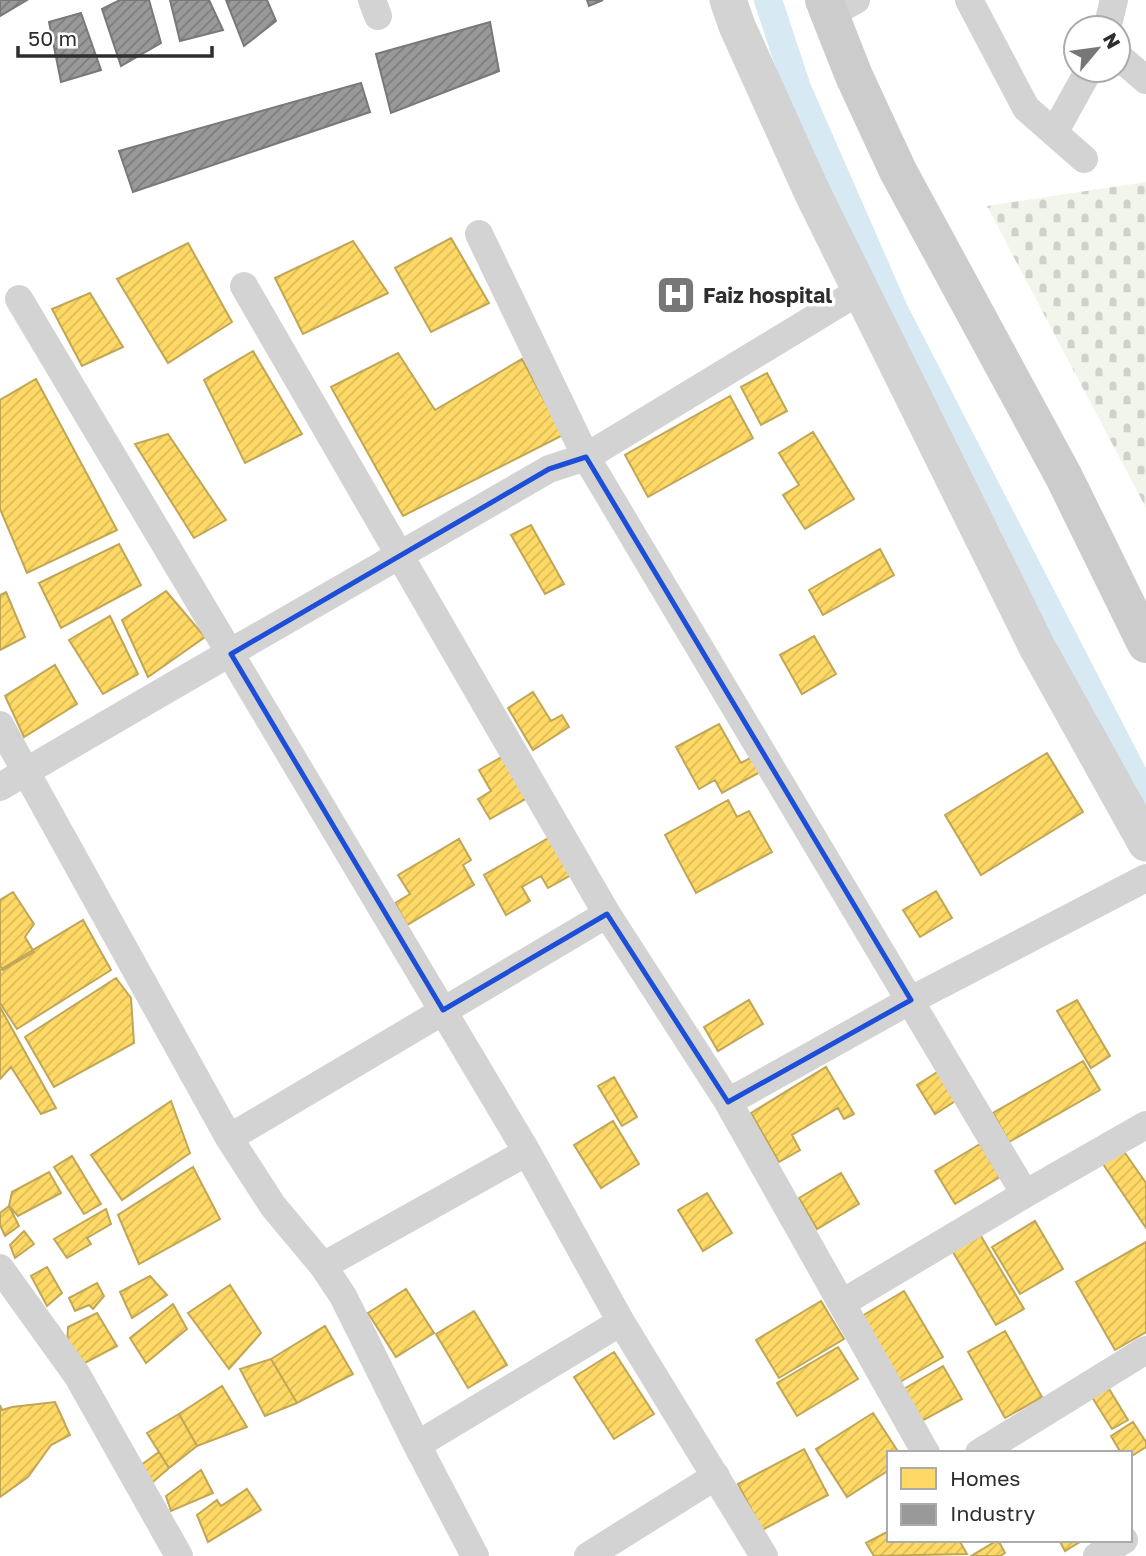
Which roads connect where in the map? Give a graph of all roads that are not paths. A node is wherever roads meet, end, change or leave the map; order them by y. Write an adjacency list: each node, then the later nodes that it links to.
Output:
1 (728, 0): 11 (street)
2 (969, 0): 7 (street)
3 (837, 5): 15 (main road)
4 (1132, 68): 5 (street)
5 (1146, 79)
6 (1081, 84): 7 (street)
7 (1054, 133): 8 (street)
8 (1084, 159)
9 (479, 234): 13 (street)
10 (244, 286): 14 (street)
11 (860, 290): 13 (street); 20 (street)
12 (19, 299): 16 (street)
13 (586, 457): 14 (street); 23 (street)
14 (400, 555): 16 (street); 22 (street)
15 (1146, 644)
16 (231, 654): 18 (street); 24 (street)
17 (0, 725): 18 (street)
18 (27, 771): 19 (street); 27 (street)
19 (0, 787)
20 (1146, 843)
21 (1146, 878): 23 (street)
22 (607, 914): 24 (street); 25 (street)
23 (911, 1000): 25 (street); 29 (street)
24 (443, 1010): 27 (street); 28 (street)
25 (728, 1102): 32 (street)
26 (1146, 1125): 29 (street)
27 (229, 1138): 30 (street)
28 (527, 1152): 30 (street); 33 (street)
29 (1024, 1194): 32 (street)
30 (323, 1266): 35 (street)
31 (0, 1268): 40 (street)
32 (842, 1303): 36 (street)
33 (621, 1322): 35 (street); 38 (street)
34 (1146, 1350): 37 (street)
35 (417, 1446): 41 (street)
36 (925, 1451)
37 (982, 1451)
38 (716, 1476): 42 (street); 43 (street)
39 (1121, 1542): 44 (street)
40 (179, 1556)
41 (475, 1556)
42 (588, 1556)
43 (764, 1556)
44 (1097, 1556)

